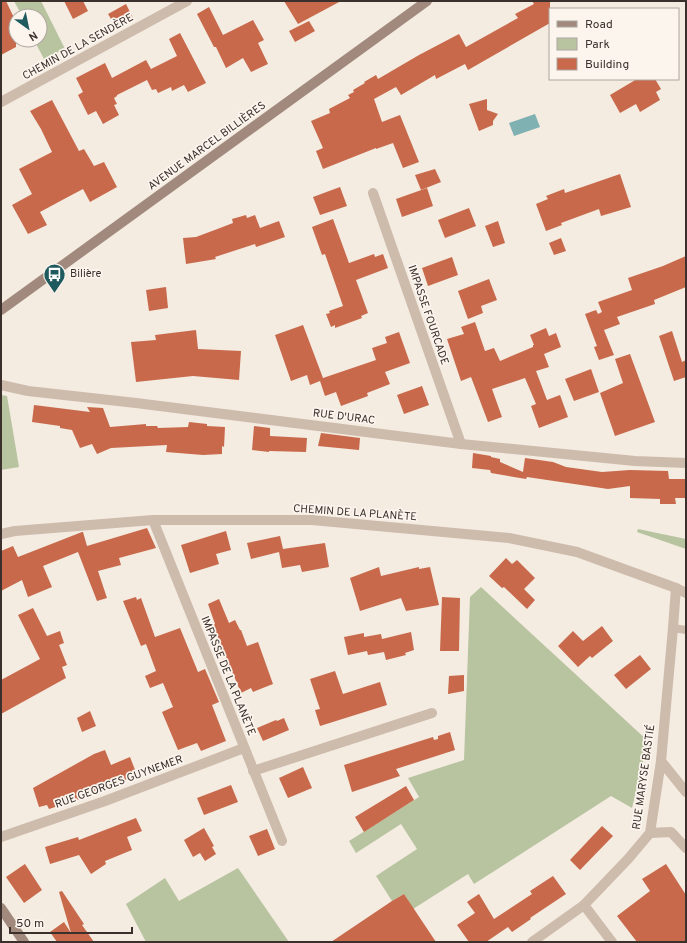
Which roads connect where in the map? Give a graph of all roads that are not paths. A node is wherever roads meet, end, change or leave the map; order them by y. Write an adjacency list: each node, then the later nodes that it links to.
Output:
1 (187, 1): 3 (street, CHEMIN DE LA SENDÈRE)
2 (427, 1): 5 (street, AVENUE MARCEL BILLIÈRES)
3 (1, 102)
4 (373, 193): 7 (street, IMPASSE FOURCADE)
5 (1, 310)
6 (1, 385): 7 (street, RUE D'URAC)
7 (461, 444): 8 (street, RUE D'URAC)
8 (686, 463)
9 (153, 520): 10 (street, CHEMIN DE LA PLANÈTE); 11 (street, CHEMIN DE LA PLANÈTE); 16 (street, IMPASSE DE LA PLANÈTE)
10 (1, 534)
11 (676, 588): 12 (street, CHEMIN DE LA PLANÈTE); 13 (street, RUE MARYSE BASTIÉ)
12 (686, 594)
13 (673, 628): 14 (lane); 17 (street, RUE MARYSE BASTIÉ)
14 (686, 630)
15 (432, 712): 18 (street)
16 (244, 748): 18 (street, IMPASSE DE LA PLANÈTE); 21 (street, RUE GEORGES GUYNEMER)
17 (661, 761): 19 (street); 20 (street, RUE MARYSE BASTIÉ)
18 (253, 771): 22 (street, IMPASSE DE LA PLANÈTE)
19 (686, 792)
20 (650, 833): 23 (street); 24 (street, RUE MARYSE BASTIÉ)
21 (1, 837)
22 (282, 841)
23 (686, 848)
24 (584, 905): 27 (street, RUE MARYSE BASTIÉ); 28 (street)
25 (1, 908): 26 (street)
26 (24, 942)
27 (532, 942)
28 (612, 942)

